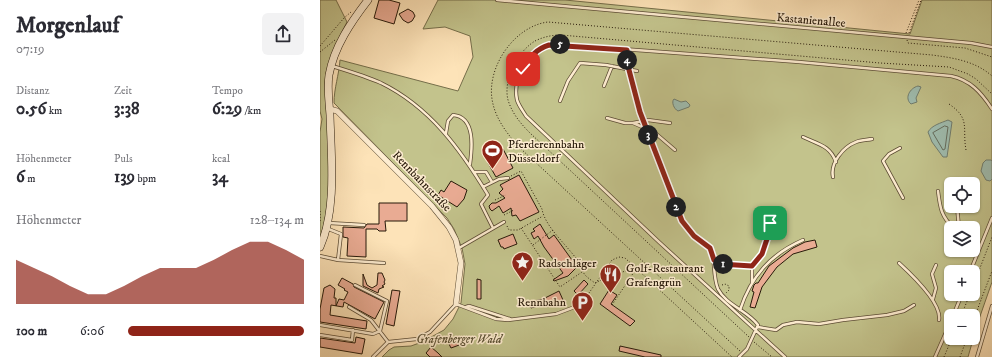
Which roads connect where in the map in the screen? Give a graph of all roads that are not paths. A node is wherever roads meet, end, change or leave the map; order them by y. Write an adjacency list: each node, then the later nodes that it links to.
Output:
1 (368, 0): 5 (street)
2 (497, 0): 3 (lane, Kastanienallee)
3 (992, 47)
4 (627, 50): 7 (lane); 11 (lane); 66 (lane)
5 (331, 65): 12 (street); 18 (lane)
6 (612, 66): 7 (lane); 9 (lane); 10 (lane)
7 (629, 70): 8 (lane); 14 (lane)
8 (637, 71)
9 (604, 86)
10 (560, 101)
11 (992, 108)
12 (330, 109): 36 (street); 41 (street, Rennbahnstraße)
13 (607, 118): 15 (lane)
14 (644, 121): 15 (lane); 16 (lane); 17 (lane)
15 (633, 123): 17 (lane)
16 (670, 123)
17 (646, 129): 22 (lane); 44 (lane)
18 (446, 133): 24 (lane); 24 (lane)
19 (803, 137): 23 (lane)
20 (872, 139): 23 (lane)
21 (900, 148): 31 (lane)
22 (675, 150)
23 (836, 162): 26 (lane)
24 (470, 166): 25 (lane)
25 (474, 171): 28 (lane); 29 (lane)
26 (833, 177)
27 (508, 178): 28 (lane)
28 (492, 182): 29 (lane)
29 (483, 186): 38 (lane)
30 (938, 191): 34 (lane)
31 (903, 198)
32 (992, 218): 48 (lane)
33 (771, 219): 49 (lane)
34 (947, 221)
35 (504, 222): 38 (lane)
36 (324, 224): 37 (lane); 40 (street); 43 (lane)
37 (364, 224)
38 (493, 228): 41 (lane)
39 (803, 240): 50 (lane)
40 (320, 247)
41 (458, 248): 53 (street, Rennbahnstraße)
42 (320, 256): 43 (lane)
43 (338, 260): 46 (lane)
44 (714, 260): 49 (lane); 59 (lane)
45 (899, 263): 52 (lane)
46 (384, 264)
47 (936, 265): 52 (lane)
48 (973, 265)
49 (752, 266): 50 (lane)
50 (752, 284): 59 (lane)
51 (355, 285): 65 (lane)
52 (933, 299): 61 (lane)
53 (456, 304): 58 (lane); 69 (lane)
54 (580, 305): 60 (lane)
55 (914, 306): 63 (lane)
56 (992, 306): 74 (lane)
57 (349, 307): 65 (lane)
58 (466, 307): 60 (lane); 60 (lane)
59 (740, 310): 63 (lane)
60 (511, 319)
61 (939, 320)
62 (320, 325): 64 (lane)
63 (758, 327): 66 (lane)
64 (353, 330): 65 (lane); 67 (lane)
65 (380, 331): 69 (lane)
66 (756, 331): 71 (lane); 72 (lane)
67 (320, 335)
68 (944, 337): 73 (lane)
69 (388, 342): 70 (lane)
70 (373, 357)
71 (739, 357)
72 (785, 357)
73 (935, 357)
74 (977, 357)

